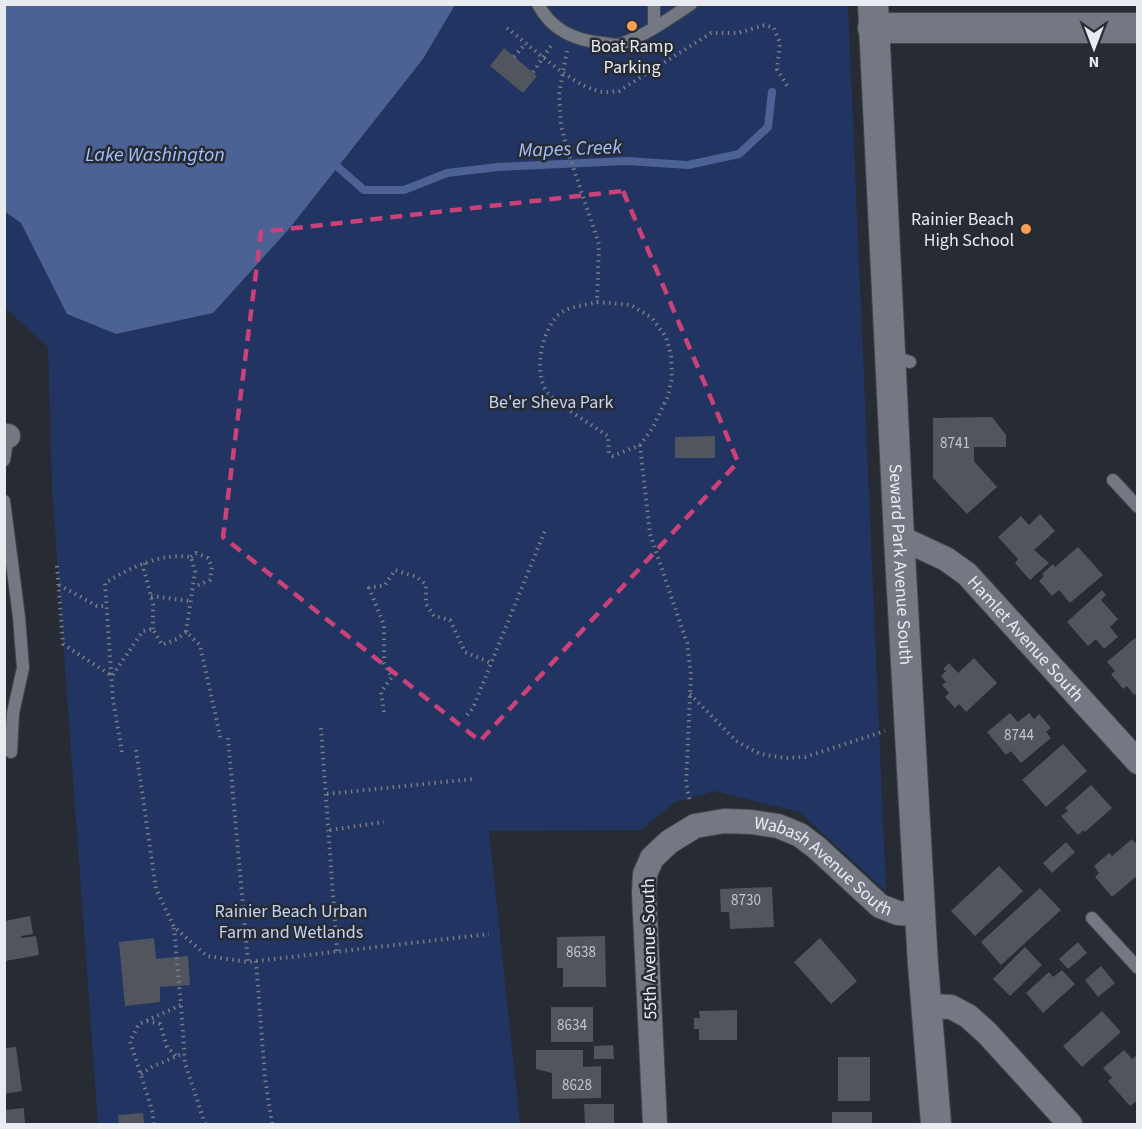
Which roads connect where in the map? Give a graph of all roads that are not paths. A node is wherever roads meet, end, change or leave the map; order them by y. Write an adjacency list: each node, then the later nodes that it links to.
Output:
1 (538, 4): 5 (lane)
2 (654, 4): 5 (lane)
3 (691, 4): 5 (lane)
4 (873, 16): 6 (street); 12 (street, Seward Park Avenue South)
5 (654, 28)
6 (1137, 28)
7 (6, 436): 8 (lane)
8 (4, 460)
9 (1113, 480): 11 (lane)
10 (4, 501): 13 (lane)
11 (1137, 507)
12 (899, 537): 14 (street, Hamlet Avenue South); 16 (street, Seward Park Avenue South)
13 (11, 752)
14 (1137, 762)
15 (724, 821): 16 (street, Wabash Avenue South); 20 (street, 55th Avenue South)
16 (920, 914): 19 (street, Seward Park Avenue South)
17 (1092, 918): 18 (lane)
18 (1137, 968)
19 (926, 1006): 21 (street, Seward Park Avenue South); 22 (street)
20 (655, 1125)
21 (936, 1125)
22 (1070, 1125)

